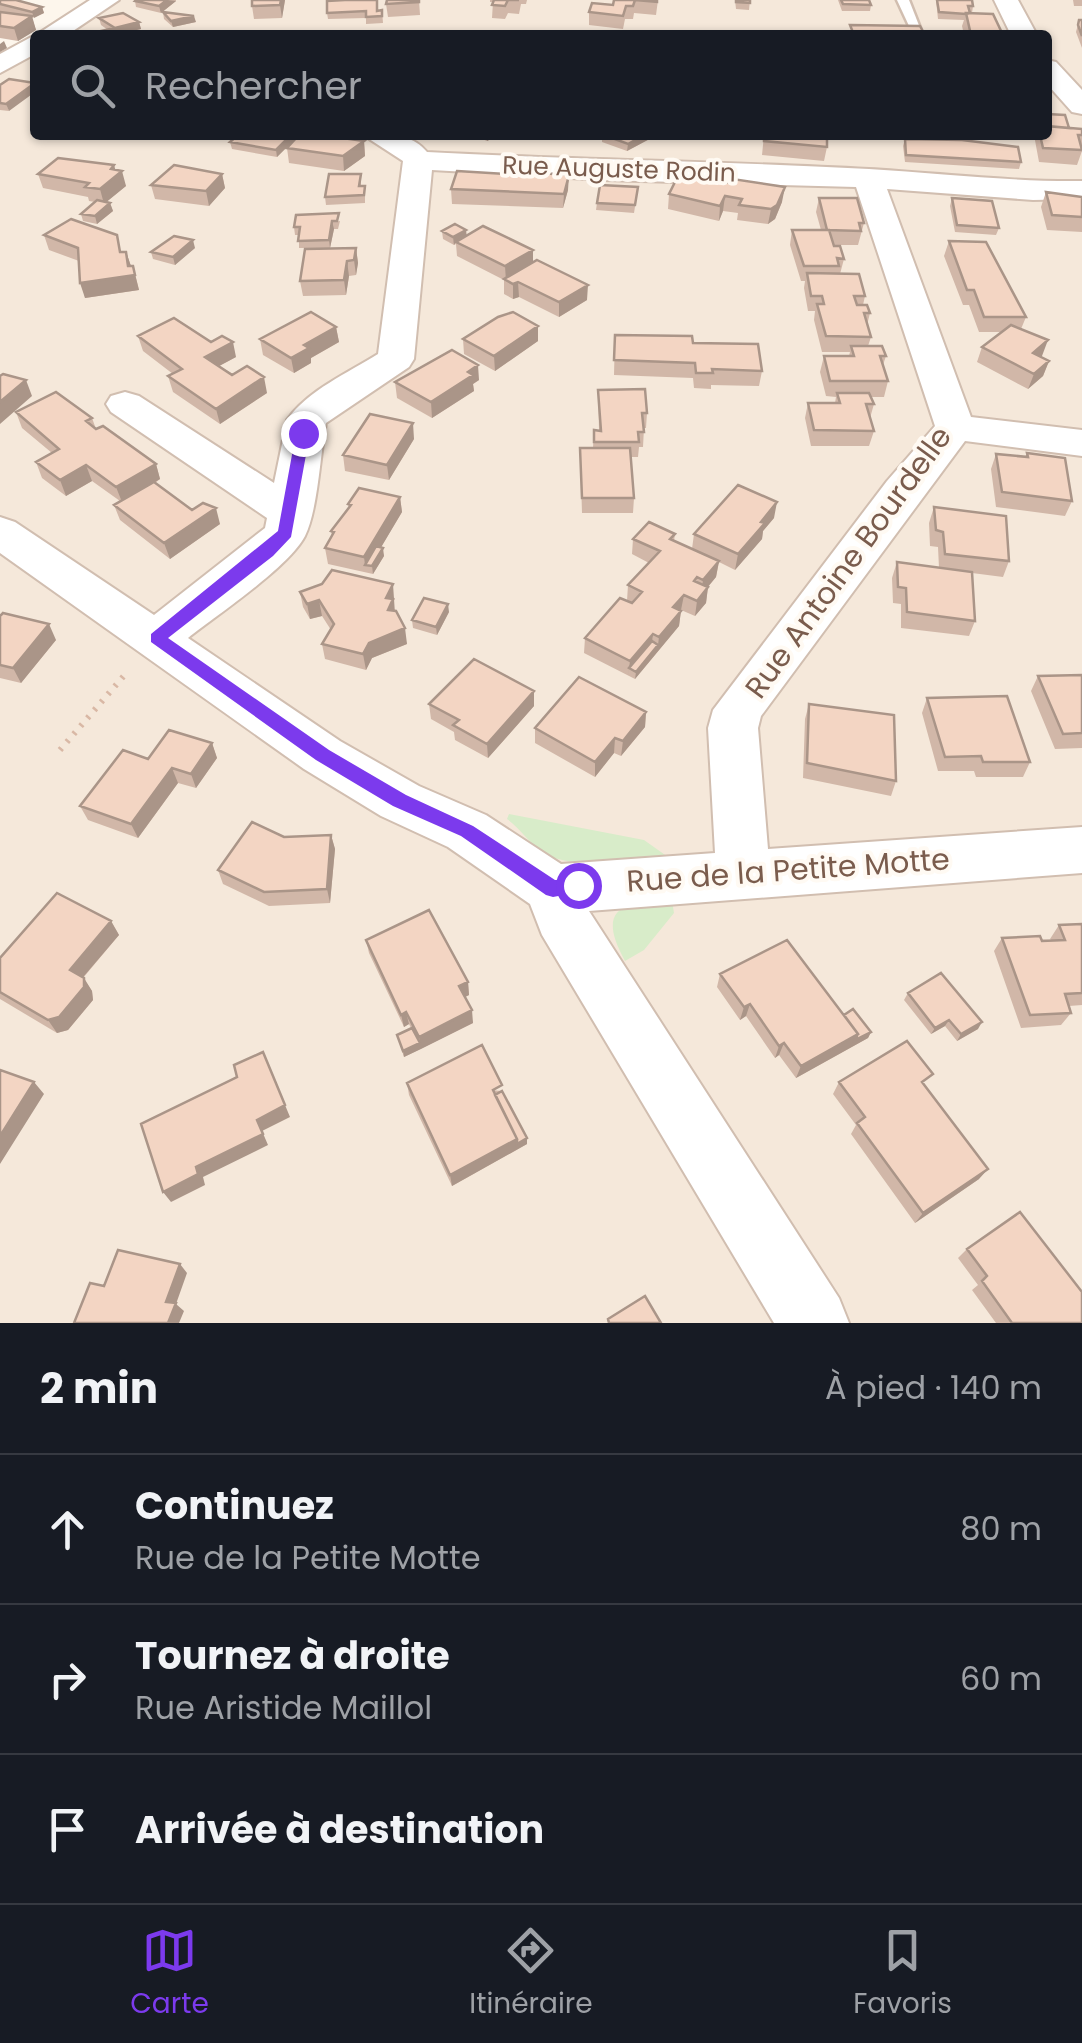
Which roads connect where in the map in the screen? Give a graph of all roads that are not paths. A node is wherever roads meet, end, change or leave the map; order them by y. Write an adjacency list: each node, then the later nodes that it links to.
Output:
1 (107, 0): 5 (street)
2 (903, 0): 4 (lane)
3 (1006, 0): 6 (street)
4 (914, 25)
5 (57, 30)
6 (1021, 30)
7 (30, 47): 8 (street)
8 (0, 66): 9 (street)
9 (30, 72)
10 (1052, 73): 11 (street)
11 (1082, 106)
12 (389, 140): 13 (street, Rue Auguste Rodin)
13 (418, 160): 14 (street, Rue Auguste Rodin); 19 (street)
14 (868, 178): 15 (street); 17 (street, Rue Antoine Bourdelle)
15 (1082, 190)
16 (125, 404): 19 (street)
17 (955, 427): 18 (street); 23 (street, Rue Antoine Bourdelle)
18 (1082, 444)
19 (291, 514): 21 (street)
20 (0, 532): 21 (street)
21 (157, 638): 24 (street)
22 (1082, 850): 23 (street, Rue de la Petite Motte)
23 (743, 873): 24 (street, Rue de la Petite Motte)
24 (553, 889): 25 (street)
25 (814, 1323)

